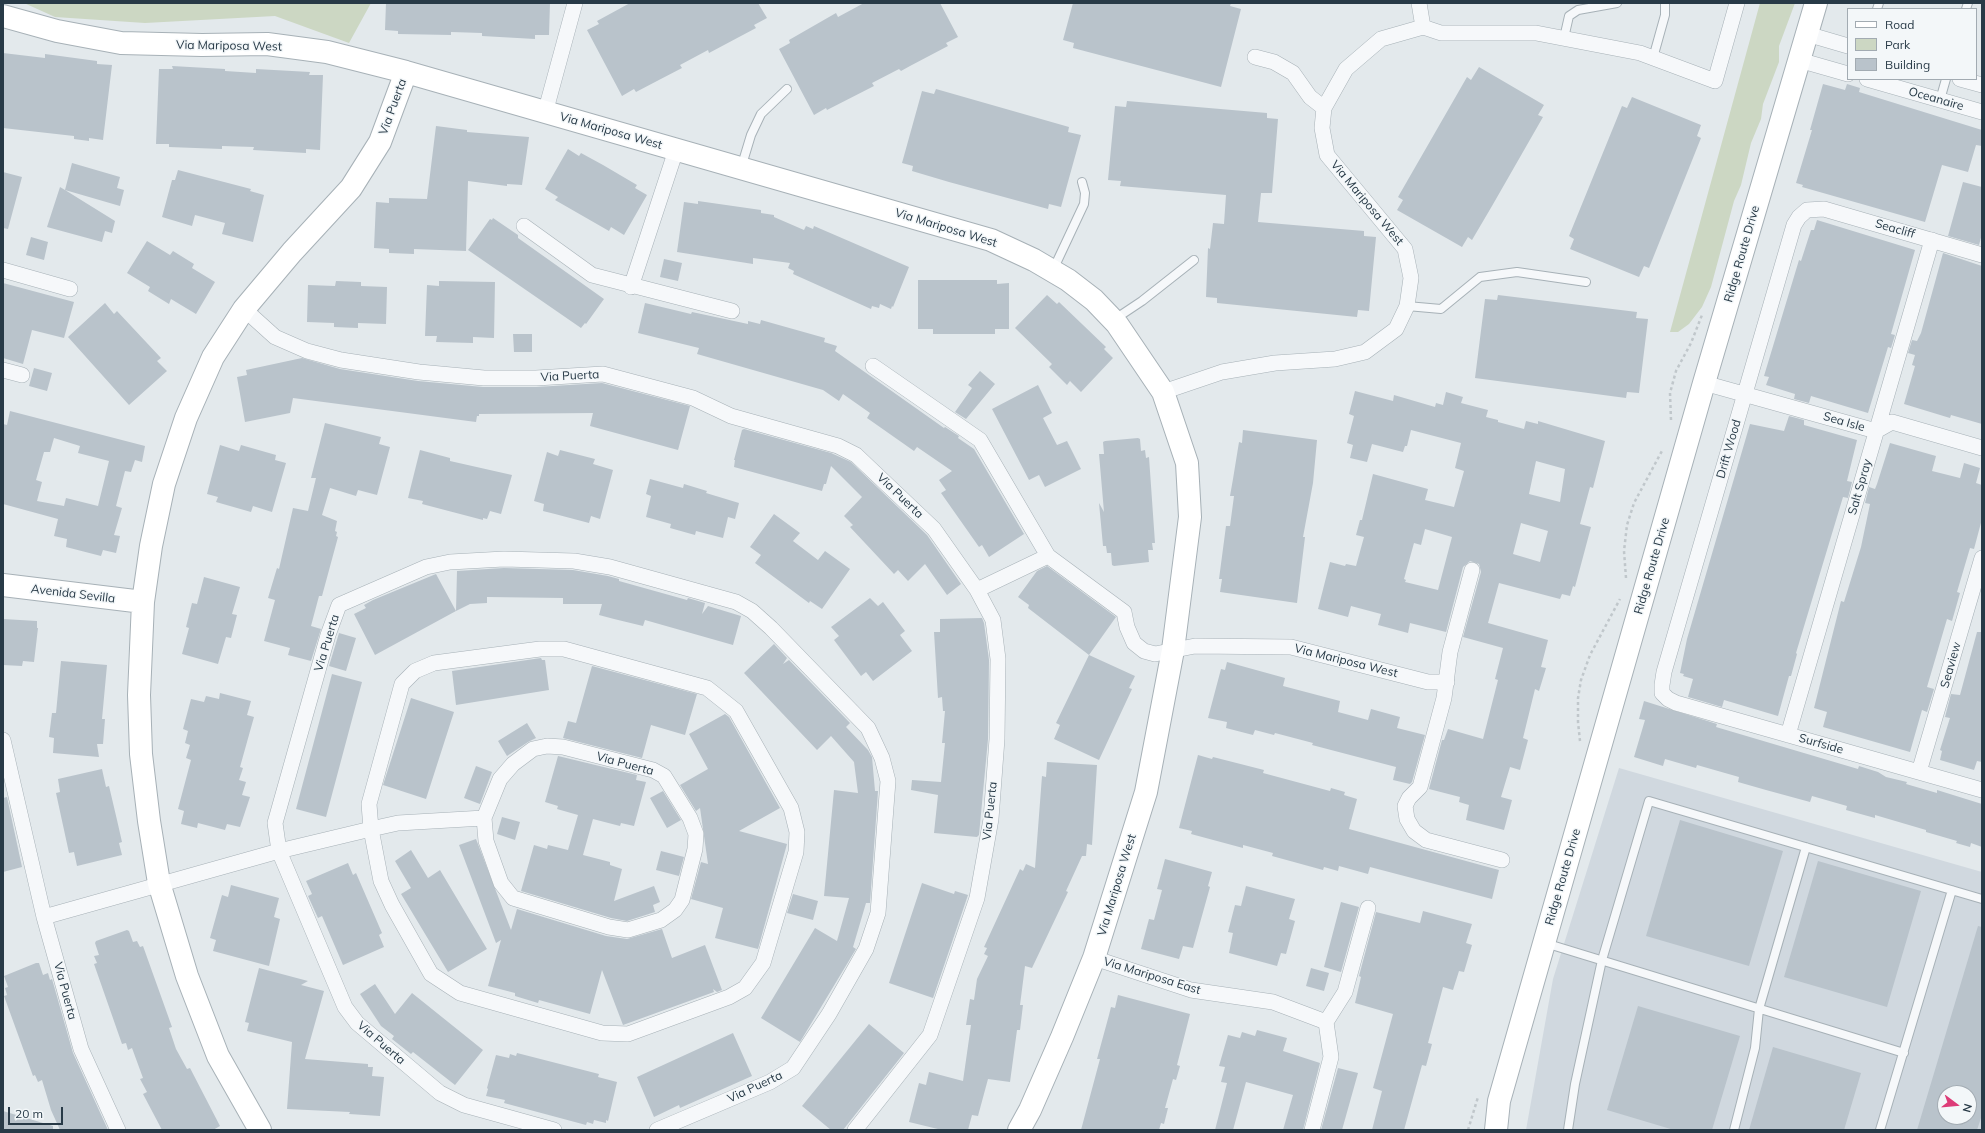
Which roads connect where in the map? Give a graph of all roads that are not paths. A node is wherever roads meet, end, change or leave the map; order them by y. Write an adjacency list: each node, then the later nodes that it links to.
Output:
1 (575, 3): 25 (street, Via Mariposa West)
2 (1419, 3): 8 (street)
3 (1617, 3): 10 (lane)
4 (1665, 3): 13 (lane)
5 (1737, 3): 13 (street)
6 (1816, 3): 9 (street, Ridge Route Drive)
7 (3, 16): 15 (street, Via Mariposa West)
8 (1423, 27): 10 (street); 23 (street, Via Mariposa West)
9 (1807, 34): 11 (street); 14 (street, Ridge Route Drive)
10 (1564, 38): 13 (street)
11 (1847, 46)
12 (1255, 57): 23 (street)
13 (1653, 58)
14 (1799, 60): 16 (street); 46 (street, Ridge Route Drive)
15 (406, 72): 25 (street, Via Mariposa West); 40 (street, Via Puerta)
16 (1847, 74)
17 (1870, 80): 22 (street, Oceanaire)
18 (1946, 80): 22 (lane)
19 (1963, 80): 20 (street)
20 (1982, 86)
21 (786, 89): 27 (lane)
22 (1940, 100): 24 (street, Oceanaire)
23 (1324, 108): 39 (street, Via Mariposa West)
24 (1982, 112)
25 (545, 113): 26 (street, Via Mariposa West)
26 (676, 150): 27 (street, Via Mariposa West); 37 (street, Via Mariposa West)
27 (741, 168): 35 (street, Via Mariposa West)
28 (1082, 182): 35 (lane)
29 (1807, 210): 31 (street, Seacliff); 48 (street, Drift Wood)
30 (524, 226): 37 (street)
31 (1932, 240): 32 (street, Seacliff); 49 (street, Salt Spray)
32 (1982, 254)
33 (1194, 260): 42 (lane)
34 (3, 270): 38 (street)
35 (1052, 271): 42 (street, Via Mariposa West)
36 (1586, 282): 39 (lane)
37 (630, 287): 41 (street)
38 (70, 289)
39 (1407, 306): 47 (street, Via Mariposa West)
40 (244, 309): 55 (street, Via Puerta); 56 (street, Via Puerta)
41 (732, 311)
42 (1112, 321): 47 (street, Via Mariposa West)
43 (874, 366): 51 (street)
44 (3, 370): 45 (street)
45 (22, 375)
46 (1704, 383): 48 (street, Sea Isle); 74 (street, Ridge Route Drive)
47 (1163, 392): 57 (street, Via Mariposa West)
48 (1745, 394): 49 (street, Sea Isle); 59 (street, Drift Wood)
49 (1876, 431): 50 (street, Sea Isle); 60 (street, Salt Spray)
50 (1982, 448)
51 (1048, 556): 55 (street); 57 (street, Via Mariposa West)
52 (1982, 558): 62 (street, Seaview)
53 (1472, 570): 58 (street)
54 (3, 585): 56 (street, Avenida Sevilla)
55 (977, 590): 84 (street, Via Puerta)
56 (143, 602): 69 (street, Via Puerta)
57 (1173, 650): 58 (street, Via Mariposa West); 75 (street, Via Mariposa West)
58 (1447, 682): 68 (street)
59 (1662, 693): 60 (street, Surfside)
60 (1788, 735): 62 (street, Surfside)
61 (3, 740): 73 (street, Via Puerta)
62 (1919, 772): 63 (street, Surfside)
63 (1982, 790)
64 (484, 818): 64 (street, Via Puerta); 65 (street)
65 (371, 829): 65 (street); 67 (street)
66 (1806, 847): 70 (lane); 76 (lane); 77 (lane)
67 (279, 851): 69 (street); 82 (street, Via Puerta); 83 (street, Via Puerta)
68 (1502, 860)
69 (159, 883): 73 (street); 81 (street, Via Puerta)
70 (1952, 890): 71 (lane); 79 (lane)
71 (1982, 899)
72 (1368, 908): 78 (street)
73 (44, 917): 80 (street, Via Puerta)
74 (1544, 943): 76 (lane); 87 (street, Ridge Route Drive)
75 (1094, 958): 78 (street, Via Mariposa East); 85 (street, Via Mariposa West)
76 (1602, 960): 77 (lane); 88 (lane)
77 (1759, 1009): 79 (lane); 89 (lane)
78 (1326, 1022): 86 (street)
79 (1904, 1053): 90 (lane)
80 (118, 1130)
81 (260, 1130)
82 (554, 1130)
83 (657, 1130)
84 (855, 1130)
85 (1019, 1130)
86 (1312, 1130)
87 (1496, 1130)
88 (1568, 1130)
89 (1734, 1130)
90 (1880, 1130)

